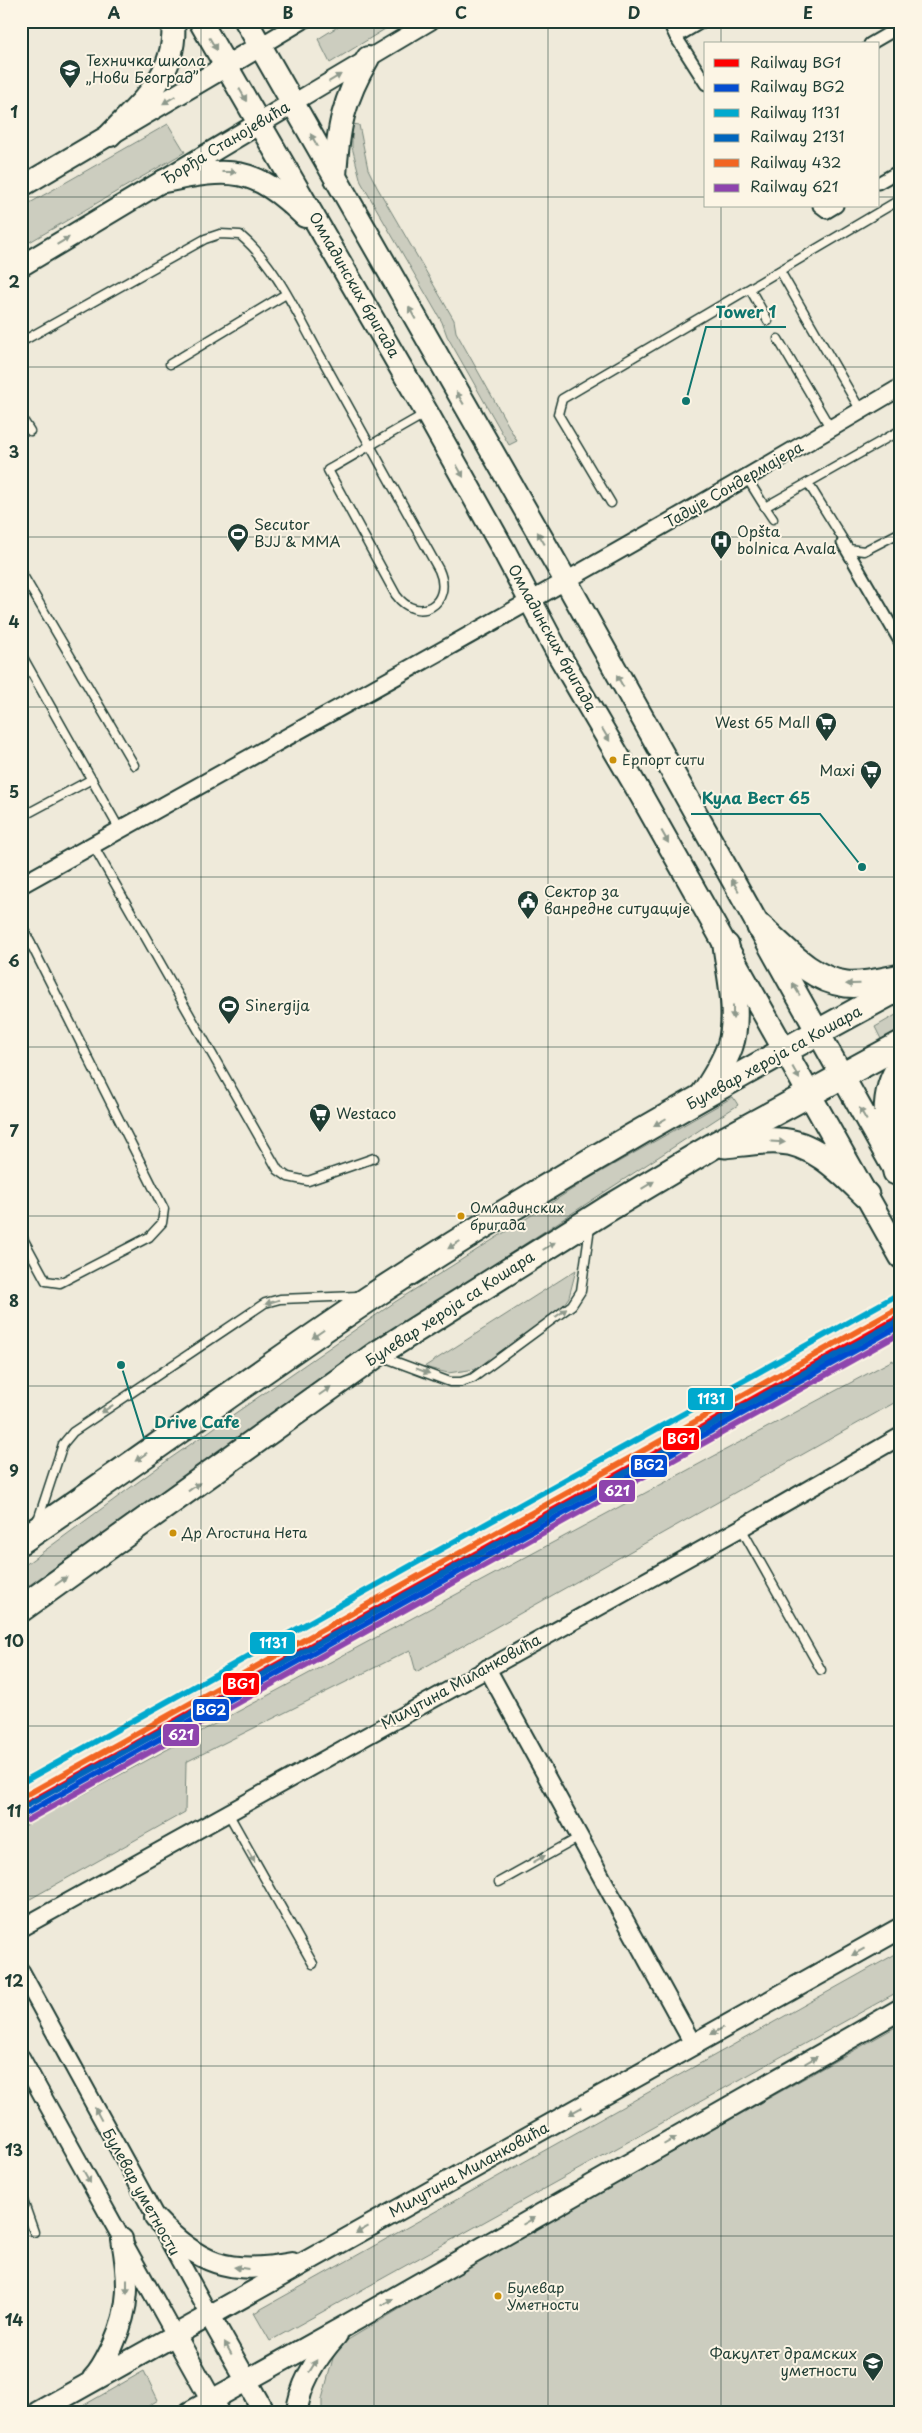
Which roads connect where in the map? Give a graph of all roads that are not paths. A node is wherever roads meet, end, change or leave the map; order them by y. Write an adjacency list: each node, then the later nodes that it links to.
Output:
1 (173, 21): 17 (main road)
2 (200, 21): 13 (main road, Омладинских бригада, one-way to 13)
3 (246, 21): 11 (main road)
4 (302, 21): 11 (street)
5 (431, 21): 12 (street, Ђорђа Станојевића)
6 (672, 21): 9 (street)
7 (703, 21): 9 (street)
8 (901, 26): 10 (street)
9 (676, 37): 14 (street)
10 (873, 42)
11 (260, 46): 13 (street); 15 (main road)
12 (368, 58): 15 (street, Ђорђа Станојевића, one-way to 12); 19 (main road)
13 (226, 66): 16 (main road, Омладинских бригада, one-way to 16); 17 (street, one-way to 17)
14 (704, 81)
15 (293, 103): 16 (street, Ђорђа Станојевића); 19 (main road, one-way to 15)
16 (260, 123): 20 (street, Ђорђа Станојевића); 26 (main road, Омладинских бригада)
17 (110, 135): 22 (street)
18 (901, 170): 21 (street)
19 (335, 176): 51 (main road, one-way to 19)
20 (164, 181): 26 (main road, one-way to 26); 27 (street, Ђорђа Станојевића, one-way to 20)
21 (880, 182)
22 (21, 187)
23 (901, 199): 28 (lane)
24 (822, 208): 25 (street)
25 (834, 208)
26 (325, 236): 37 (main road, Омладинских бригада)
27 (21, 266)
28 (780, 271): 29 (lane); 36 (lane)
29 (750, 289): 31 (lane); 45 (lane)
30 (286, 294): 33 (lane); 34 (lane); 42 (lane)
31 (768, 321)
32 (778, 339): 39 (lane)
33 (21, 342)
34 (170, 364)
35 (901, 387): 36 (street, Тадије Сондермајера)
36 (861, 411): 39 (street, Тадије Сондермајера)
37 (427, 413): 42 (lane); 52 (main road, Омладинских бригада, one-way to 52)
38 (21, 417): 41 (lane)
39 (830, 429): 43 (street, Тадије Сондермајера)
40 (901, 430): 44 (lane)
41 (30, 431)
42 (371, 446): 42 (lane)
43 (747, 478): 46 (lane); 51 (street, Тадије Сондермајера)
44 (808, 482): 46 (lane); 49 (lane)
45 (611, 503)
46 (765, 506): 47 (lane)
47 (773, 520)
48 (901, 532): 49 (lane)
49 (843, 542): 53 (street)
50 (21, 572): 55 (lane)
51 (566, 580): 52 (street, Тадије Сондермајера); 62 (main road, one-way to 51)
52 (531, 601): 58 (street, Тадије Сондермајера); 64 (main road, Омладинских бригада, one-way to 64)
53 (901, 643)
54 (21, 654): 56 (lane)
55 (134, 765)
56 (92, 779): 57 (lane); 58 (lane)
57 (21, 817)
58 (120, 830): 59 (street, Тадије Сондермајера)
59 (93, 845): 60 (street, Тадије Сондермајера); 76 (lane)
60 (21, 885)
61 (21, 924): 63 (lane)
62 (760, 927): 66 (main road, one-way to 62); 68 (main road, one-way to 62)
63 (30, 944): 65 (lane); 80 (lane)
64 (726, 946): 70 (main road, Омладинских бригада); 74 (main road, one-way to 74)
65 (21, 949)
66 (901, 977)
67 (901, 987): 68 (main road, Булевар хероја са Кошара)
68 (819, 1032): 70 (main road, Булевар хероја са Кошара); 72 (main road)
69 (901, 1044): 72 (main road, Булевар хероја са Кошара)
70 (784, 1051): 73 (main road, Омладинских бригада, one-way to 73); 74 (main road, Булевар хероја са Кошара)
71 (901, 1065): 77 (main road)
72 (842, 1076): 73 (main road, Булевар хероја са Кошара); 77 (main road, one-way to 72)
73 (808, 1094): 75 (main road, Булевар хероја са Кошара); 78 (main road, Омладинских бригада)
74 (702, 1097): 82 (main road, Булевар хероја са Кошара, one-way to 82)
75 (712, 1146): 78 (main road, one-way to 78); 79 (main road, Булевар хероја са Кошара, one-way to 75)
76 (374, 1158)
77 (898, 1176)
78 (866, 1195): 81 (main road, Омладинских бригада)
79 (591, 1219): 83 (main road, Булевар хероја са Кошара, one-way to 79); 83 (lane, one-way to 79)
80 (21, 1235)
81 (901, 1257)
82 (373, 1296): 86 (main road, Булевар хероја са Кошара, one-way to 86); 86 (lane, one-way to 86)
83 (377, 1354): 87 (main road, Булевар хероја са Кошара, one-way to 83)
84 (901, 1436): 85 (street, Милутина Миланковића)
85 (741, 1528): 88 (street, Милутина Миланковића); 89 (lane)
86 (28, 1537)
87 (21, 1609)
88 (487, 1668): 90 (street, Милутина Миланковића); 91 (street)
89 (821, 1670)
90 (228, 1813): 93 (street, Милутина Миланковића); 95 (lane, one-way to 95)
91 (580, 1837): 92 (lane, one-way to 91); 98 (street)
92 (499, 1882)
93 (21, 1928)
94 (901, 1928): 98 (street, Милутина Миланковића, one-way to 98)
95 (313, 1964)
96 (21, 1971): 101 (street, Булевар уметности, one-way to 96)
97 (901, 2009): 106 (street, one-way to 97)
98 (693, 2044): 104 (street, Милутина Миланковића, one-way to 104)
99 (21, 2057): 103 (street, one-way to 103)
100 (21, 2195): 102 (lane)
101 (155, 2218): 104 (street, one-way to 101); 105 (street, Булевар уметности)
102 (34, 2232)
103 (122, 2239): 107 (street); 109 (street, one-way to 109)
104 (307, 2261): 105 (street, Милутина Миланковића)
105 (210, 2316): 107 (street, Милутина Миланковића); 108 (street, Булевар уметности, one-way to 105)
106 (345, 2326): 108 (street); 114 (street, one-way to 106)
107 (175, 2335): 109 (street, Милутина Миланковића); 110 (street)
108 (247, 2382): 110 (street); 113 (street, Булевар уметности)
109 (83, 2386): 111 (street, Милутина Миланковића)
110 (214, 2406): 112 (street)
111 (38, 2412)
112 (190, 2412)
113 (264, 2412)
114 (297, 2412)

